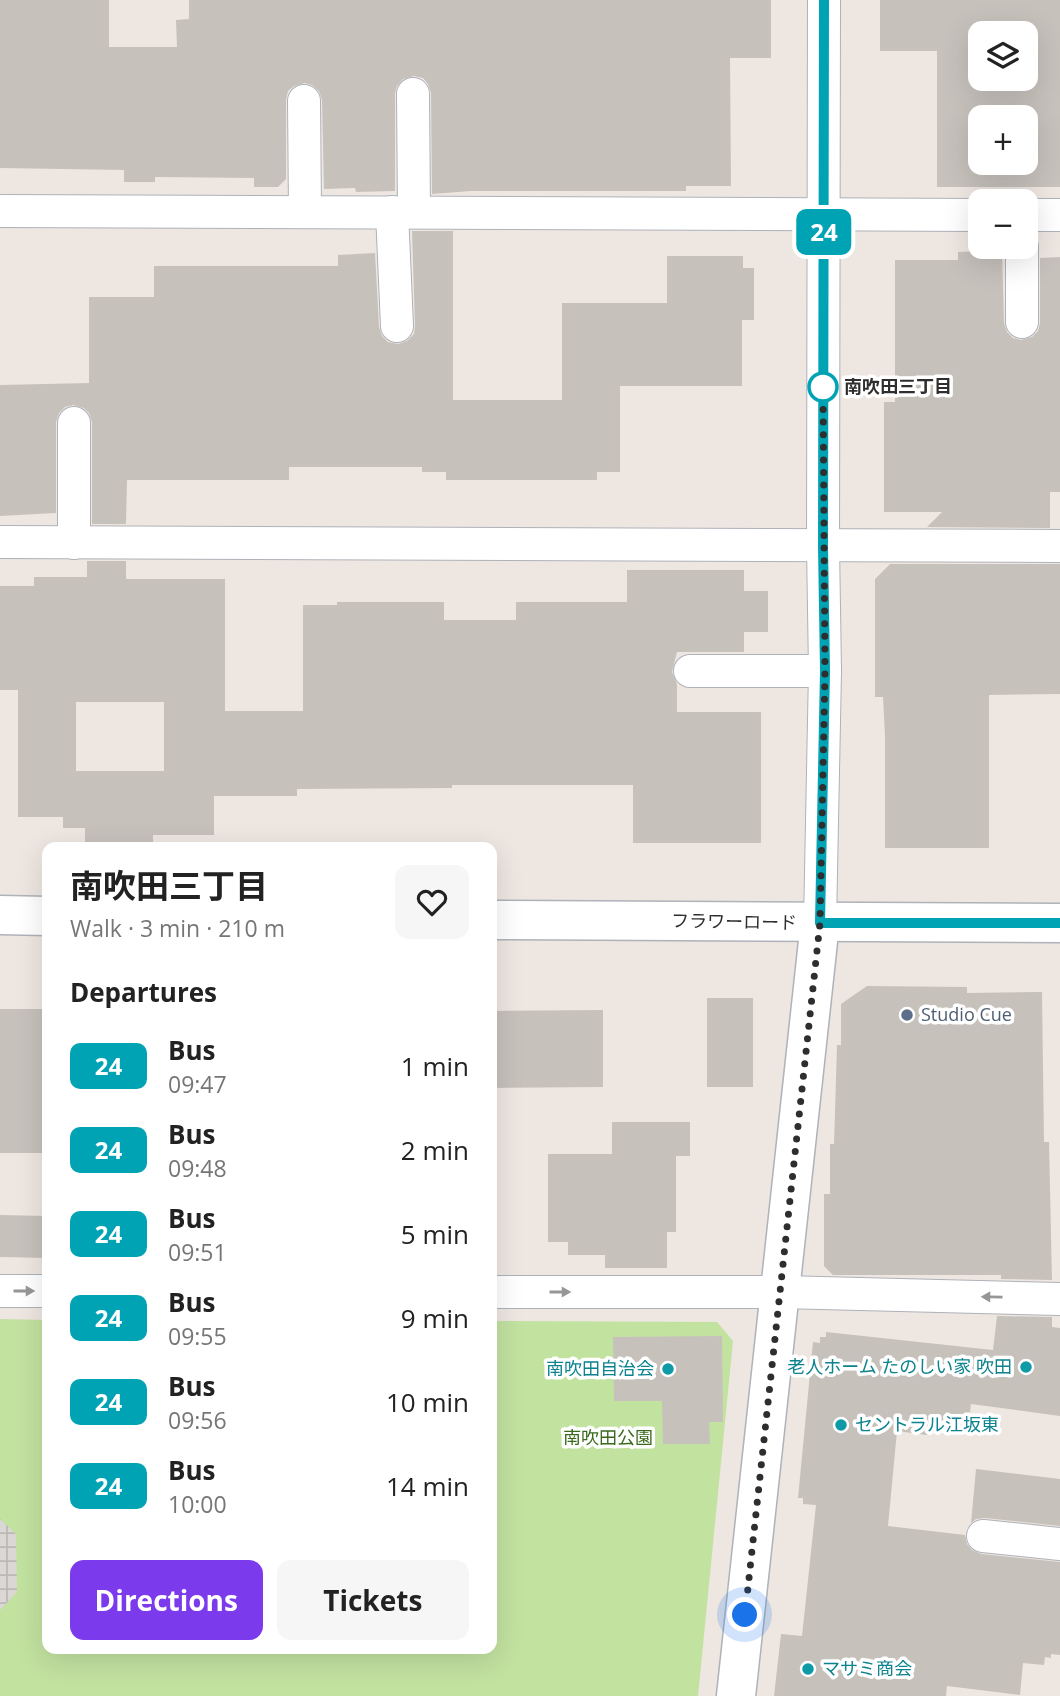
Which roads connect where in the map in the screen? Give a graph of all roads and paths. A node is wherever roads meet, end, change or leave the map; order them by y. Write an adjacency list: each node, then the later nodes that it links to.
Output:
1 (824, 0): 10 (street)
2 (413, 93): 6 (street)
3 (304, 101): 5 (street)
4 (0, 211): 5 (street)
5 (305, 211): 6 (street)
6 (403, 212): 10 (street); 13 (street)
7 (968, 215): 10 (street)
8 (1038, 215): 9 (street)
9 (1060, 215)
10 (824, 216): 17 (street)
11 (1022, 259): 12 (street)
12 (1022, 322)
13 (397, 326)
14 (74, 423): 16 (street)
15 (0, 542): 16 (street)
16 (74, 543): 17 (street)
17 (823, 546): 18 (street); 20 (street)
18 (1060, 546)
19 (690, 671): 20 (street)
20 (825, 671): 24 (street)
21 (0, 915): 22 (street)
22 (42, 916)
23 (497, 920): 24 (street, フラワーロード)
24 (820, 923): 25 (street, フラワーロード); 29 (street)
25 (1060, 923)
26 (0, 1291): 27 (street, one-way to 27)
27 (42, 1291)
28 (497, 1292): 29 (street, one-way to 29)
29 (781, 1292): 30 (street, one-way to 29); 33 (street)
30 (1060, 1298)
31 (983, 1536): 32 (street)
32 (1060, 1544)
33 (736, 1696)

